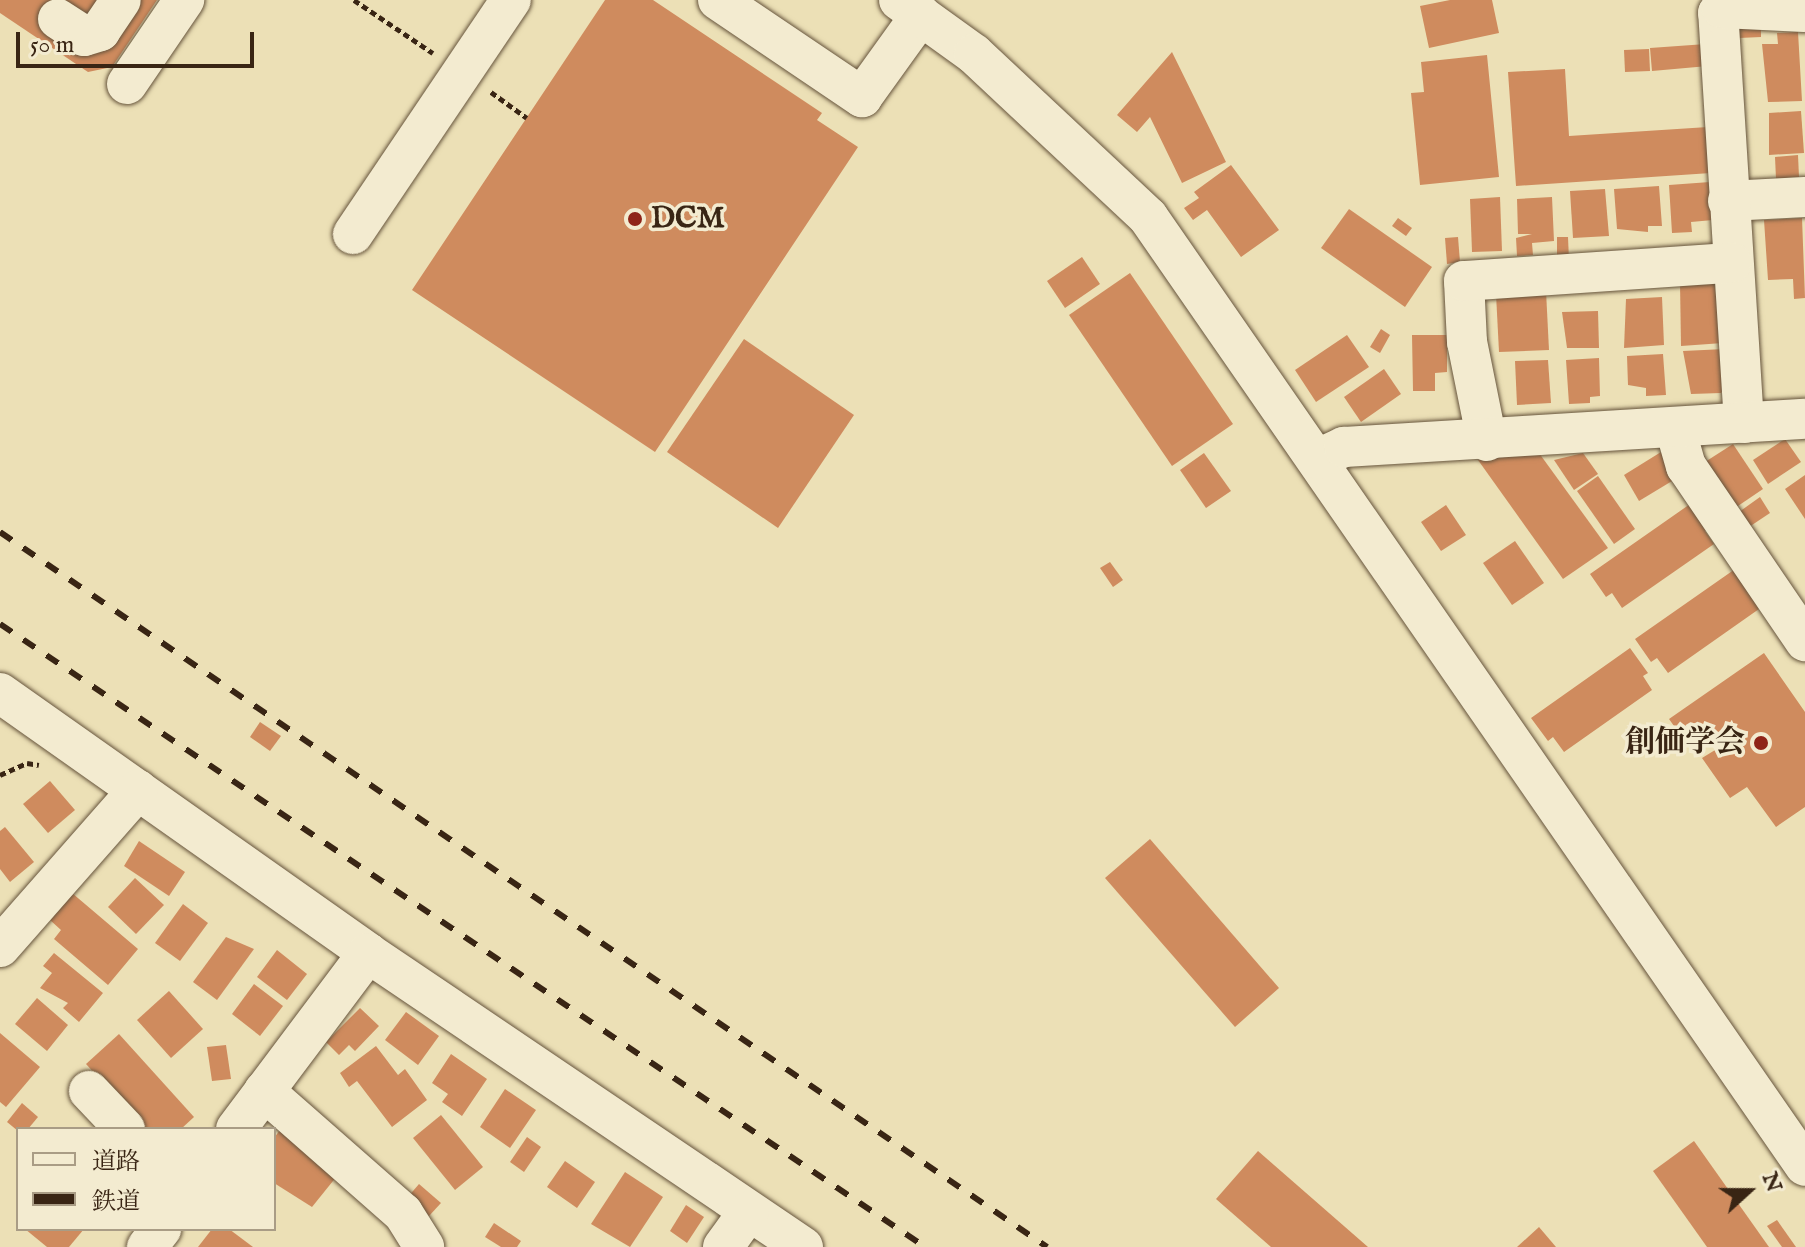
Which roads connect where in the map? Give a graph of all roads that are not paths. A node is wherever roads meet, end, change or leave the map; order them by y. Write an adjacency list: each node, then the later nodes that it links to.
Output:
1 (121, 0): 7 (street)
2 (184, 0): 8 (street)
3 (511, 0): 11 (street)
4 (718, 0): 5 (street)
5 (910, 7): 17 (street)
6 (1805, 12): 10 (street)
7 (58, 19)
8 (127, 84)
9 (1805, 197): 10 (street)
10 (1728, 201): 12 (street)
11 (353, 234)
12 (1731, 263): 14 (street); 16 (street)
13 (1805, 419): 14 (street)
14 (1744, 423): 15 (street)
15 (1675, 428): 16 (street); 18 (street)
16 (1487, 441): 17 (street)
17 (1318, 459): 27 (street)
18 (1805, 641)
19 (4, 702): 20 (street)
20 (138, 790): 21 (street); 22 (street)
21 (0, 947)
22 (368, 953): 24 (street); 28 (street)
23 (89, 1091): 25 (street)
24 (264, 1091): 26 (street); 31 (street)
25 (123, 1127)
26 (237, 1127)
27 (1805, 1166)
28 (749, 1211): 32 (street); 33 (street)
29 (159, 1231): 30 (street)
30 (147, 1247)
31 (424, 1247)
32 (723, 1247)
33 (803, 1247)

